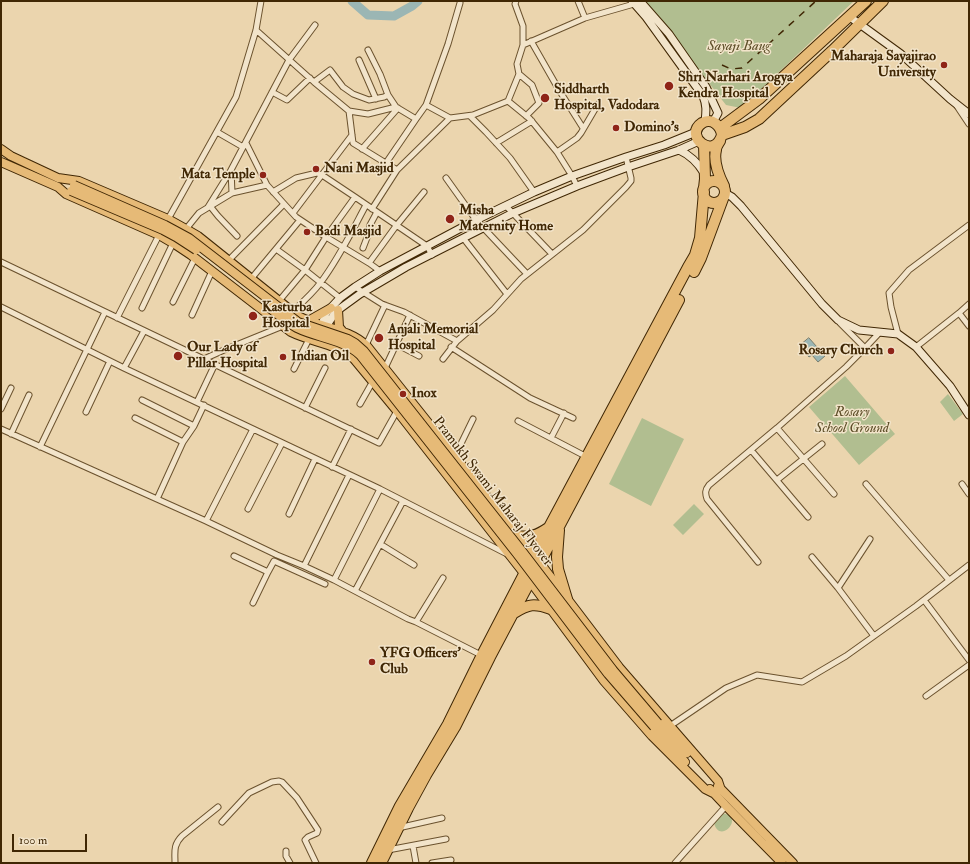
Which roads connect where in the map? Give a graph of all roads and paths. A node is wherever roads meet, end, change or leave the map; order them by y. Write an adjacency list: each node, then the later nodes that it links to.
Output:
1 (261, 1): 12 (street)
2 (516, 1): 14 (street)
3 (578, 1): 9 (street)
4 (866, 1): 8 (highway)
5 (883, 1): 10 (highway)
6 (635, 2): 9 (street); 38 (street); 38 (street)
7 (460, 3): 27 (street)
8 (850, 16): 10 (street); 38 (highway)
9 (585, 18): 13 (street)
10 (859, 23): 25 (street); 38 (highway)
11 (315, 25): 16 (street)
12 (256, 30): 16 (street); 39 (street)
13 (532, 41): 14 (street); 37 (street)
14 (523, 44): 18 (street)
15 (368, 50): 22 (street)
16 (289, 60): 19 (street); 21 (street)
17 (359, 60): 23 (street)
18 (519, 74): 24 (street); 32 (street)
19 (310, 78): 20 (street); 21 (street)
20 (314, 82): 23 (street); 29 (street)
21 (272, 92): 43 (street)
22 (388, 95): 23 (street); 28 (street)
23 (376, 98)
24 (508, 101): 31 (street); 32 (street)
25 (954, 102): 30 (street); 36 (street)
26 (598, 104): 37 (street)
27 (426, 105): 33 (street); 34 (street)
28 (397, 108): 29 (street); 34 (street); 45 (street)
29 (349, 111): 40 (street)
30 (969, 114)
31 (470, 116): 33 (street); 42 (street)
32 (526, 116): 35 (street)
33 (450, 118): 53 (street)
34 (416, 119): 50 (street)
35 (532, 121): 42 (street); 47 (street)
36 (969, 124)
37 (584, 128): 47 (street)
38 (716, 129): 41 (highway); 41 (highway); 65 (highway)
39 (217, 132): 43 (street); 76 (street)
40 (352, 135): 45 (street); 55 (street)
41 (700, 140): 46 (street); 48 (street); 54 (highway)
42 (496, 143): 64 (street)
43 (244, 145): 52 (street); 59 (street)
44 (1, 149): 58 (main road)
45 (362, 149): 50 (street)
46 (679, 150): 51 (street); 54 (street)
47 (557, 152): 56 (street)
48 (626, 157): 51 (street); 56 (street)
49 (1, 162): 58 (main road)
50 (386, 163): 53 (street)
51 (628, 166): 60 (street); 93 (street)
52 (232, 168): 66 (street); 71 (street)
53 (397, 170): 72 (street)
54 (704, 173): 61 (highway)
55 (322, 175): 62 (street); 67 (street); 75 (street)
56 (572, 176): 60 (street); 64 (street)
57 (446, 178): 78 (street)
58 (58, 182): 76 (main road); 83 (main road); 227 (main road, Pramukh Swami Maharaj Flyover, bridge)
59 (267, 185): 62 (street); 66 (street)
60 (577, 186): 74 (street)
61 (704, 190): 65 (highway); 65 (highway); 178 (highway)
62 (273, 192): 68 (street)
63 (424, 192): 79 (street)
64 (534, 192): 70 (street)
65 (724, 192): 121 (street); 195 (highway)
66 (232, 193): 71 (street)
67 (355, 197): 69 (street); 85 (street)
68 (284, 204): 75 (street); 95 (street)
69 (366, 205): 72 (street); 89 (street)
70 (506, 206): 74 (street); 78 (street)
71 (209, 207): 82 (street); 84 (street)
72 (372, 209): 73 (street)
73 (377, 212): 79 (street); 90 (street)
74 (513, 213): 81 (street); 93 (street)
75 (293, 214): 77 (street)
76 (168, 219): 82 (main road); 83 (street)
77 (300, 220): 85 (street); 91 (street)
78 (476, 220): 81 (street); 88 (street)
79 (396, 226): 88 (street); 97 (street)
80 (969, 226): 129 (street)
81 (483, 228): 86 (street); 101 (street)
82 (186, 229): 95 (main road)
83 (159, 235): 87 (main road); 120 (street)
84 (237, 236)
85 (326, 237): 89 (street); 98 (street)
86 (464, 239): 92 (street); 106 (street)
87 (173, 243): 94 (main road); 113 (street)
88 (426, 246): 92 (street); 100 (street)
89 (343, 248): 97 (street); 103 (street)
90 (363, 248)
91 (276, 249): 98 (street); 102 (street)
92 (432, 254): 105 (street)
93 (552, 254): 101 (street)
94 (196, 258): 99 (main road); 109 (street)
95 (228, 261): 102 (main road)
96 (1, 262): 115 (street)
97 (369, 264): 100 (street)
98 (305, 270): 103 (street); 108 (street)
99 (212, 271): 118 (street); 123 (main road)
100 (380, 271): 104 (street)
101 (527, 274): 106 (street)
102 (250, 279): 108 (main road)
103 (321, 282): 107 (street); 116 (street)
104 (355, 287): 105 (street); 107 (street)
105 (363, 292): 111 (street); 114 (street)
106 (507, 294): 130 (street)
107 (340, 298): 114 (street)
108 (279, 301): 116 (main road)
109 (173, 302)
110 (969, 304): 117 (street)
111 (385, 305): 119 (street); 133 (street)
112 (1, 307): 137 (street)
113 (142, 308)
114 (335, 309): 122 (main road); 124 (street); 128 (main road)
115 (105, 312): 120 (street); 137 (street)
116 (293, 312): 122 (main road)
117 (958, 313): 125 (street); 135 (street)
118 (192, 315)
119 (410, 315): 130 (street); 132 (street)
120 (117, 318): 126 (street)
121 (838, 320): 127 (street); 136 (street)
122 (308, 321): 124 (main road)
123 (283, 326): 131 (main road); 139 (street)
124 (324, 326): 128 (main road); 131 (street)
125 (969, 326)
126 (144, 330): 139 (street); 143 (street)
127 (880, 332): 129 (street); 136 (street)
128 (344, 333): 133 (main road)
129 (898, 334): 135 (street)
130 (457, 341): 134 (street)
131 (316, 342): 146 (street); 147 (main road)
132 (396, 344): 138 (street); 145 (street)
133 (366, 345): 145 (main road)
134 (451, 347): 140 (street); 159 (street)
135 (916, 347): 154 (street)
136 (865, 348): 166 (street)
137 (87, 350): 141 (street); 175 (street)
138 (419, 356)
139 (204, 359): 142 (street)
140 (443, 359)
141 (110, 361): 143 (street); 158 (street)
142 (215, 364): 151 (street); 155 (street)
143 (124, 368): 151 (street)
144 (325, 368): 155 (street)
145 (385, 368): 177 (main road)
146 (294, 369)
147 (373, 381): 152 (street); 157 (main road)
148 (10, 388): 156 (street)
149 (29, 395): 170 (street)
150 (142, 400): 165 (street)
151 (197, 402): 153 (street)
152 (360, 404)
153 (204, 405): 165 (street); 168 (street)
154 (967, 407): 160 (street)
155 (305, 408): 169 (street)
156 (1, 409)
157 (397, 411): 169 (street); 199 (main road)
158 (86, 412)
159 (564, 413): 162 (street); 171 (street)
160 (969, 416)
161 (135, 418): 172 (street)
162 (573, 418)
163 (473, 419): 177 (street)
164 (518, 421): 171 (street)
165 (194, 426): 172 (street)
166 (778, 428): 176 (street); 180 (street)
167 (1, 429): 170 (street)
168 (253, 429): 173 (street); 194 (street)
169 (351, 429): 181 (street)
170 (11, 434): 175 (street)
171 (551, 438): 178 (street)
172 (183, 442): 189 (street)
173 (282, 443): 179 (street); 191 (street)
174 (822, 444): 180 (street)
175 (40, 447): 189 (street)
176 (751, 450): 183 (street); 203 (street)
177 (455, 456): 196 (main road)
178 (587, 457): 195 (highway)
179 (316, 459): 181 (street); 192 (street)
180 (804, 459): 183 (street); 187 (street)
181 (332, 467): 182 (street)
182 (349, 475): 186 (street); 206 (street)
183 (777, 480): 193 (street)
184 (866, 484): 211 (street)
185 (962, 484): 188 (street)
186 (380, 489): 190 (street); 210 (street)
187 (834, 494)
188 (969, 494)
189 (157, 499): 194 (street)
190 (403, 501): 198 (street); 199 (street)
191 (248, 509)
192 (289, 514)
193 (808, 517)
194 (206, 521): 206 (street)
195 (554, 527): 196 (highway); 202 (highway); 215 (highway)
196 (518, 536): 202 (main road)
197 (870, 539): 213 (street)
198 (380, 544): 204 (street); 214 (street)
199 (510, 555): 208 (main road)
200 (234, 556): 207 (street)
201 (812, 557): 213 (street)
202 (537, 559): 208 (highway); 215 (main road)
203 (758, 562)
204 (414, 564)
205 (969, 565): 211 (street)
206 (304, 566): 210 (street)
207 (268, 572): 212 (street); 217 (street)
208 (527, 577): 218 (main road); 219 (highway); 222 (highway)
209 (443, 578): 220 (street)
210 (334, 580): 214 (street)
211 (949, 580): 216 (street)
212 (325, 584)
213 (838, 588): 221 (street)
214 (355, 591): 220 (street)
215 (567, 599): 226 (main road)
216 (924, 600): 221 (street); 223 (street)
217 (253, 603)
218 (551, 609): 219 (highway); 229 (main road)
219 (513, 614): 222 (highway)
220 (416, 622): 222 (street)
221 (874, 636): 226 (street)
222 (486, 657): 234 (highway); 237 (highway)
223 (969, 660)
224 (969, 664): 225 (street)
225 (926, 696)
226 (670, 726): 228 (main road)
227 (704, 777): 228 (main road, Pramukh Swami Maharaj Flyover); 229 (main road, Pramukh Swami Maharaj Flyover)
228 (722, 790): 250 (main road)
229 (713, 793): 230 (main road)
230 (726, 806): 248 (street); 249 (main road)
231 (218, 807): 241 (street)
232 (442, 818): 234 (street)
233 (222, 822): 243 (street)
234 (398, 828): 237 (highway)
235 (446, 839): 236 (street)
236 (413, 846): 237 (street); 246 (street)
237 (383, 849): 244 (highway); 245 (highway)
238 (286, 851): 242 (street)
239 (451, 860): 240 (street)
240 (440, 862): 247 (street)
241 (175, 863)
242 (290, 863)
243 (316, 863)
244 (372, 863)
245 (381, 863)
246 (416, 863)
247 (432, 863)
248 (675, 863)
249 (782, 863)
250 (793, 863)

